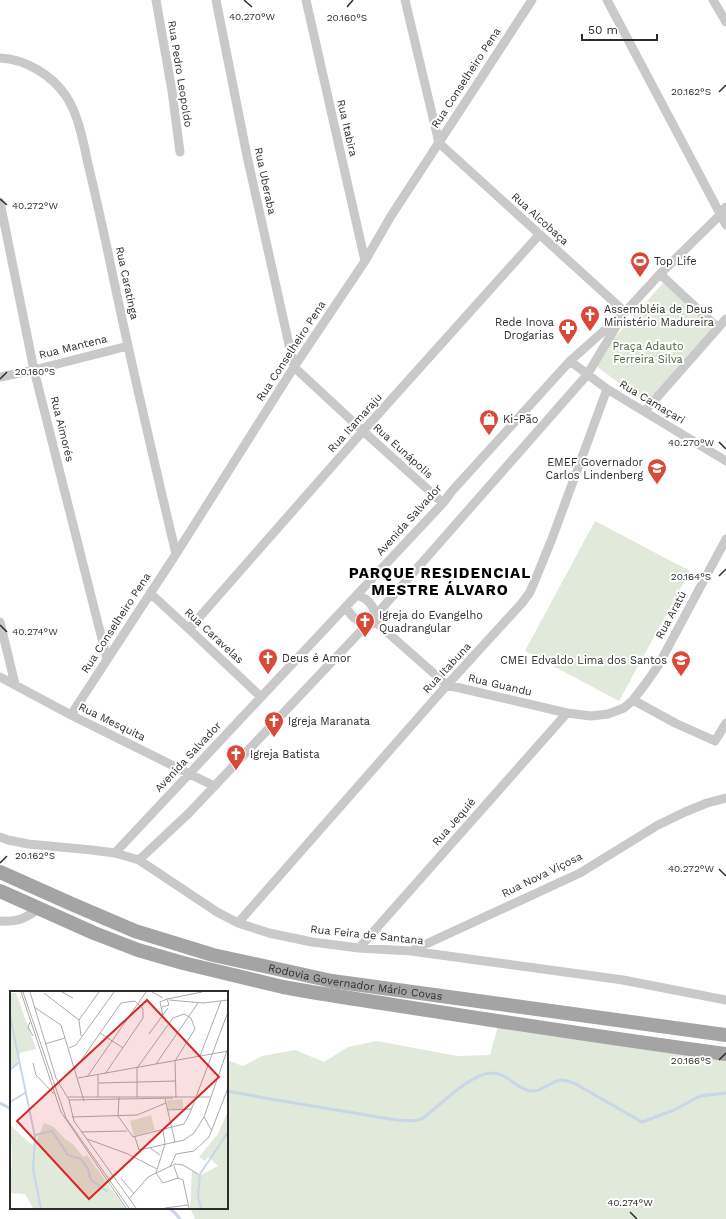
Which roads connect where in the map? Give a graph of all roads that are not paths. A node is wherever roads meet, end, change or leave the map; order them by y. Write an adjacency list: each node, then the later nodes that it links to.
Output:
1 (156, 0): 11 (street, Rua Pedro Leopoldo)
2 (216, 0): 23 (street, Rua Uberaba)
3 (306, 0): 16 (street, Rua Itabira)
4 (405, 0): 10 (street)
5 (532, 0): 10 (street, Rua Conselheiro Pena)
6 (607, 0): 13 (street)
7 (714, 0): 8 (street)
8 (726, 22)
9 (0, 58): 21 (street, Rua Caratinga)
10 (439, 143): 15 (street, Rua Alcobaça); 16 (street, Rua Conselheiro Pena)
11 (180, 152)
12 (0, 202): 24 (street, Rua Aimorés)
13 (723, 211): 14 (street); 17 (street, Avenida Salvador)
14 (726, 225)
15 (539, 235): 18 (street, Rua Alcobaça); 29 (street, Rua Itamaraju)
16 (365, 261): 23 (street, Rua Conselheiro Pena)
17 (660, 274): 18 (street, Avenida Salvador); 20 (street)
18 (625, 312): 22 (street, Avenida Salvador); 25 (street, Avenida Salvador)
19 (726, 319): 20 (street)
20 (718, 328): 28 (street)
21 (128, 346): 24 (street, Rua Mantena); 33 (street, Rua Caratinga)
22 (570, 361): 25 (street); 31 (street, Avenida Salvador)
23 (294, 367): 29 (street, Rua Eunápolis); 33 (street, Rua Conselheiro Pena)
24 (34, 370): 26 (street, Rua Mantena); 42 (street, Rua Aimorés)
25 (587, 375): 27 (street); 37 (street, Avenida Salvador)
26 (0, 377)
27 (607, 388): 28 (street, Rua Camaçari); 45 (street, Rua Itabuna)
28 (645, 411): 30 (street, Rua Camaçari)
29 (363, 431): 31 (street, Rua Eunápolis); 41 (street, Rua Itamaraju)
30 (726, 461)
31 (443, 503): 35 (street, Avenida Salvador)
32 (726, 539): 47 (street, Rua Aratú)
33 (176, 554): 34 (street, Rua Conselheiro Pena)
34 (150, 593): 41 (street, Rua Caravelas); 42 (street, Rua Conselheiro Pena)
35 (357, 595): 36 (street, Avenida Salvador); 37 (street)
36 (346, 607): 39 (street); 46 (street, Avenida Salvador)
37 (376, 615): 39 (street, Avenida Salvador); 40 (street)
38 (0, 622): 44 (street)
39 (368, 623): 40 (street); 52 (street, Avenida Salvador)
40 (379, 625): 45 (street, Rua Guandu)
41 (190, 628): 46 (street, Rua Caravelas)
42 (108, 659): 49 (street, Rua Conselheiro Pena)
43 (0, 677): 44 (street, Rua Mesquita)
44 (15, 684): 49 (street, Rua Mesquita)
45 (446, 685): 48 (street, Rua Guandu); 61 (street, Rua Itabuna)
46 (261, 697): 51 (street, Avenida Salvador)
47 (633, 700): 48 (street, Rua Aratú); 50 (street)
48 (567, 712): 62 (street, Rua Jequié)
49 (71, 715): 51 (street, Rua Mesquita)
50 (726, 724)
51 (190, 774): 52 (street, Rua Mesquita); 55 (street, Avenida Salvador)
52 (214, 786): 56 (street, Avenida Salvador)
53 (726, 798): 63 (street, Rua Nova Viçosa)
54 (0, 837): 55 (street, Rua Feira de Santana)
55 (115, 853): 56 (street, Rua Feira de Santana)
56 (139, 860): 61 (street, Rua Feira de Santana)
57 (0, 872): 65 (main road, Rodovia Governador Mário Covas)
58 (0, 891): 59 (main road, Rodovia Governador Mário Covas)
59 (39, 909): 60 (street); 66 (main road, Rodovia Governador Mário Covas)
60 (0, 921)
61 (238, 923): 62 (street, Rua Feira de Santana)
62 (359, 948): 63 (street, Rua Feira de Santana)
63 (411, 951): 64 (street, Rua Feira de Santana)
64 (726, 1000)
65 (726, 1035)
66 (726, 1054)

